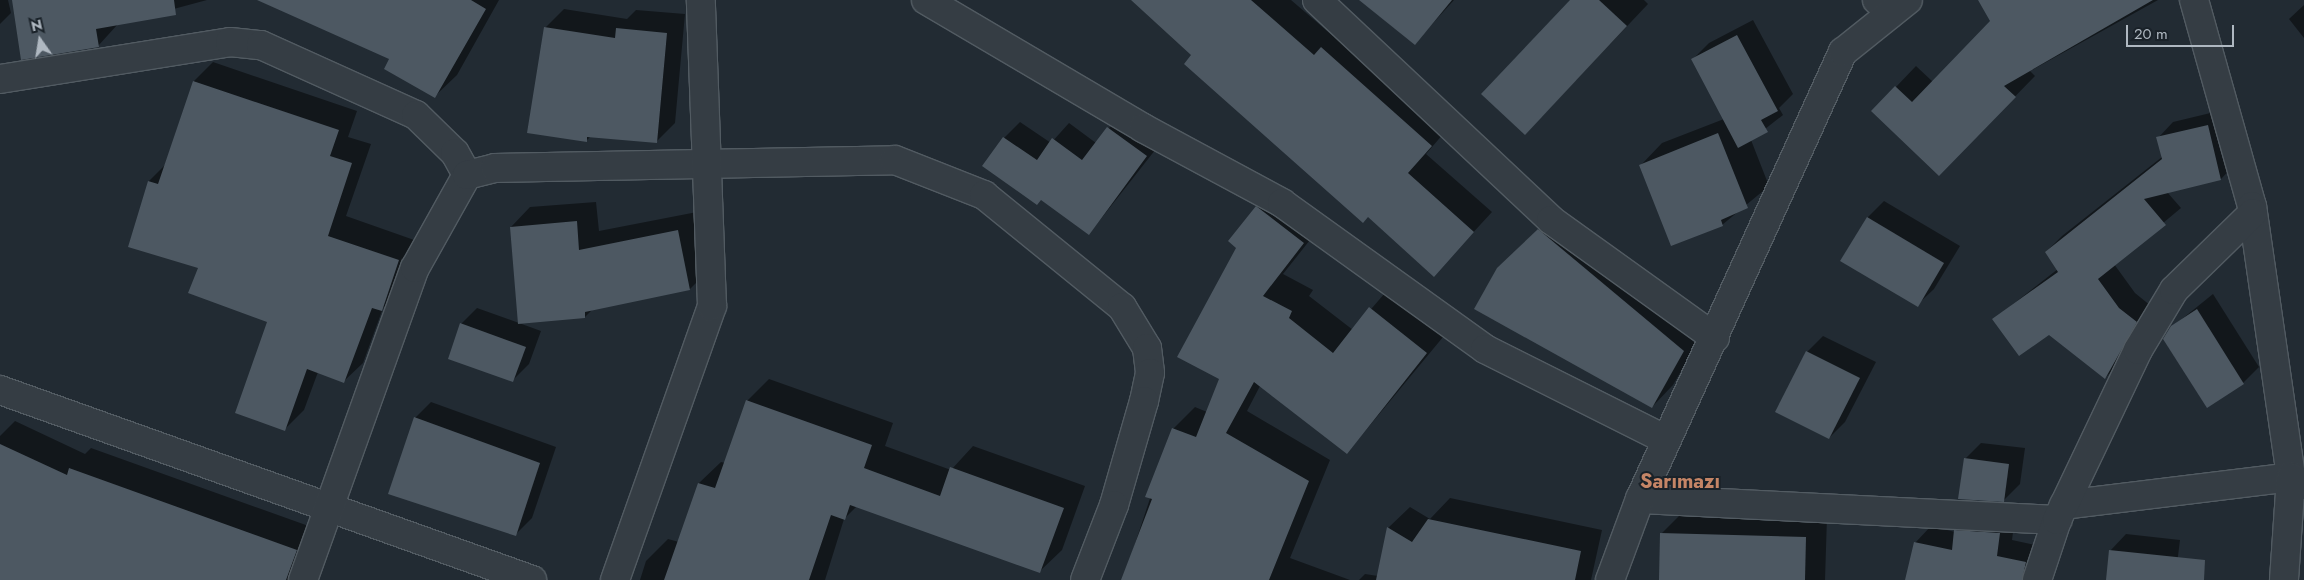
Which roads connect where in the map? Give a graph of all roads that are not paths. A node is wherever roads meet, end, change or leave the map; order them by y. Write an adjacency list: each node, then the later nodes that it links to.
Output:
1 (701, 0): 7 (street)
2 (926, 0): 12 (street)
3 (1317, 0): 10 (street)
4 (2194, 0): 9 (street)
5 (1892, 4): 10 (street)
6 (0, 79): 8 (street)
7 (706, 163): 8 (street); 19 (street); 20 (street)
8 (467, 175): 15 (street)
9 (2253, 214): 13 (street); 16 (street)
10 (1715, 338): 12 (street)
11 (0, 390): 15 (street)
12 (1667, 440): 14 (street)
13 (2298, 481): 16 (street); 23 (street)
14 (1640, 499): 16 (street); 21 (street)
15 (331, 505): 17 (street); 18 (street)
16 (2061, 513): 22 (street)
17 (303, 580)
18 (532, 580)
19 (615, 580)
20 (1085, 580)
21 (1610, 580)
22 (2037, 580)
23 (2284, 580)

